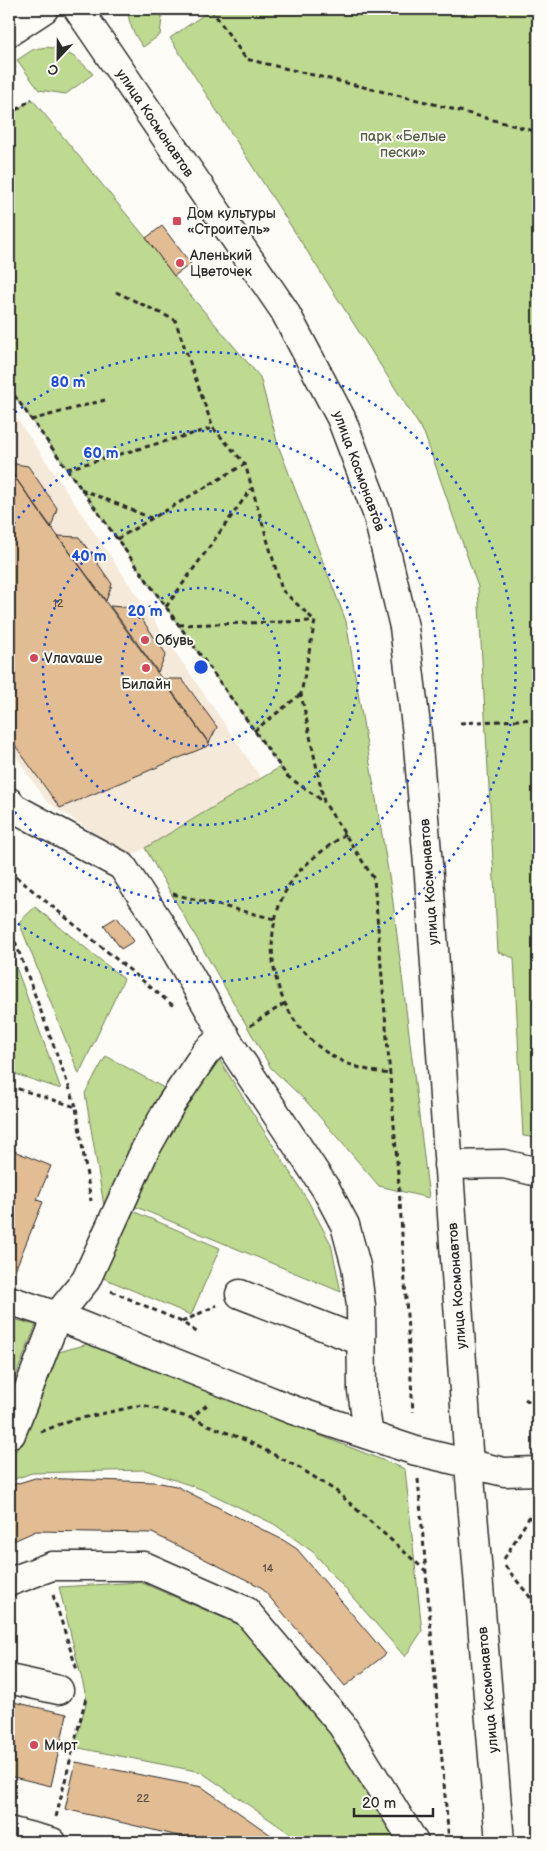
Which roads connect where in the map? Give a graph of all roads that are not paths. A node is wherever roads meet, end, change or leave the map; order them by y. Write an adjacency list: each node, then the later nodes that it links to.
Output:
1 (44, 9): 3 (street)
2 (78, 9): 6 (street, улица Космонавтов)
3 (9, 32)
4 (9, 802): 5 (street)
5 (236, 1031): 10 (street); 11 (street)
6 (448, 1165): 7 (street); 14 (street, улица Космонавтов)
7 (538, 1172)
8 (240, 1294): 11 (street)
9 (9, 1300): 10 (street)
10 (57, 1316): 12 (street); 13 (street)
11 (361, 1341): 13 (street)
12 (22, 1435)
13 (369, 1435): 14 (street)
14 (470, 1465): 15 (street); 22 (street, улица Космонавтов)
15 (538, 1471)
16 (9, 1582): 21 (street)
17 (9, 1679): 18 (street)
18 (59, 1690)
19 (9, 1831): 20 (street)
20 (52, 1842)
21 (414, 1842)
22 (500, 1842)

